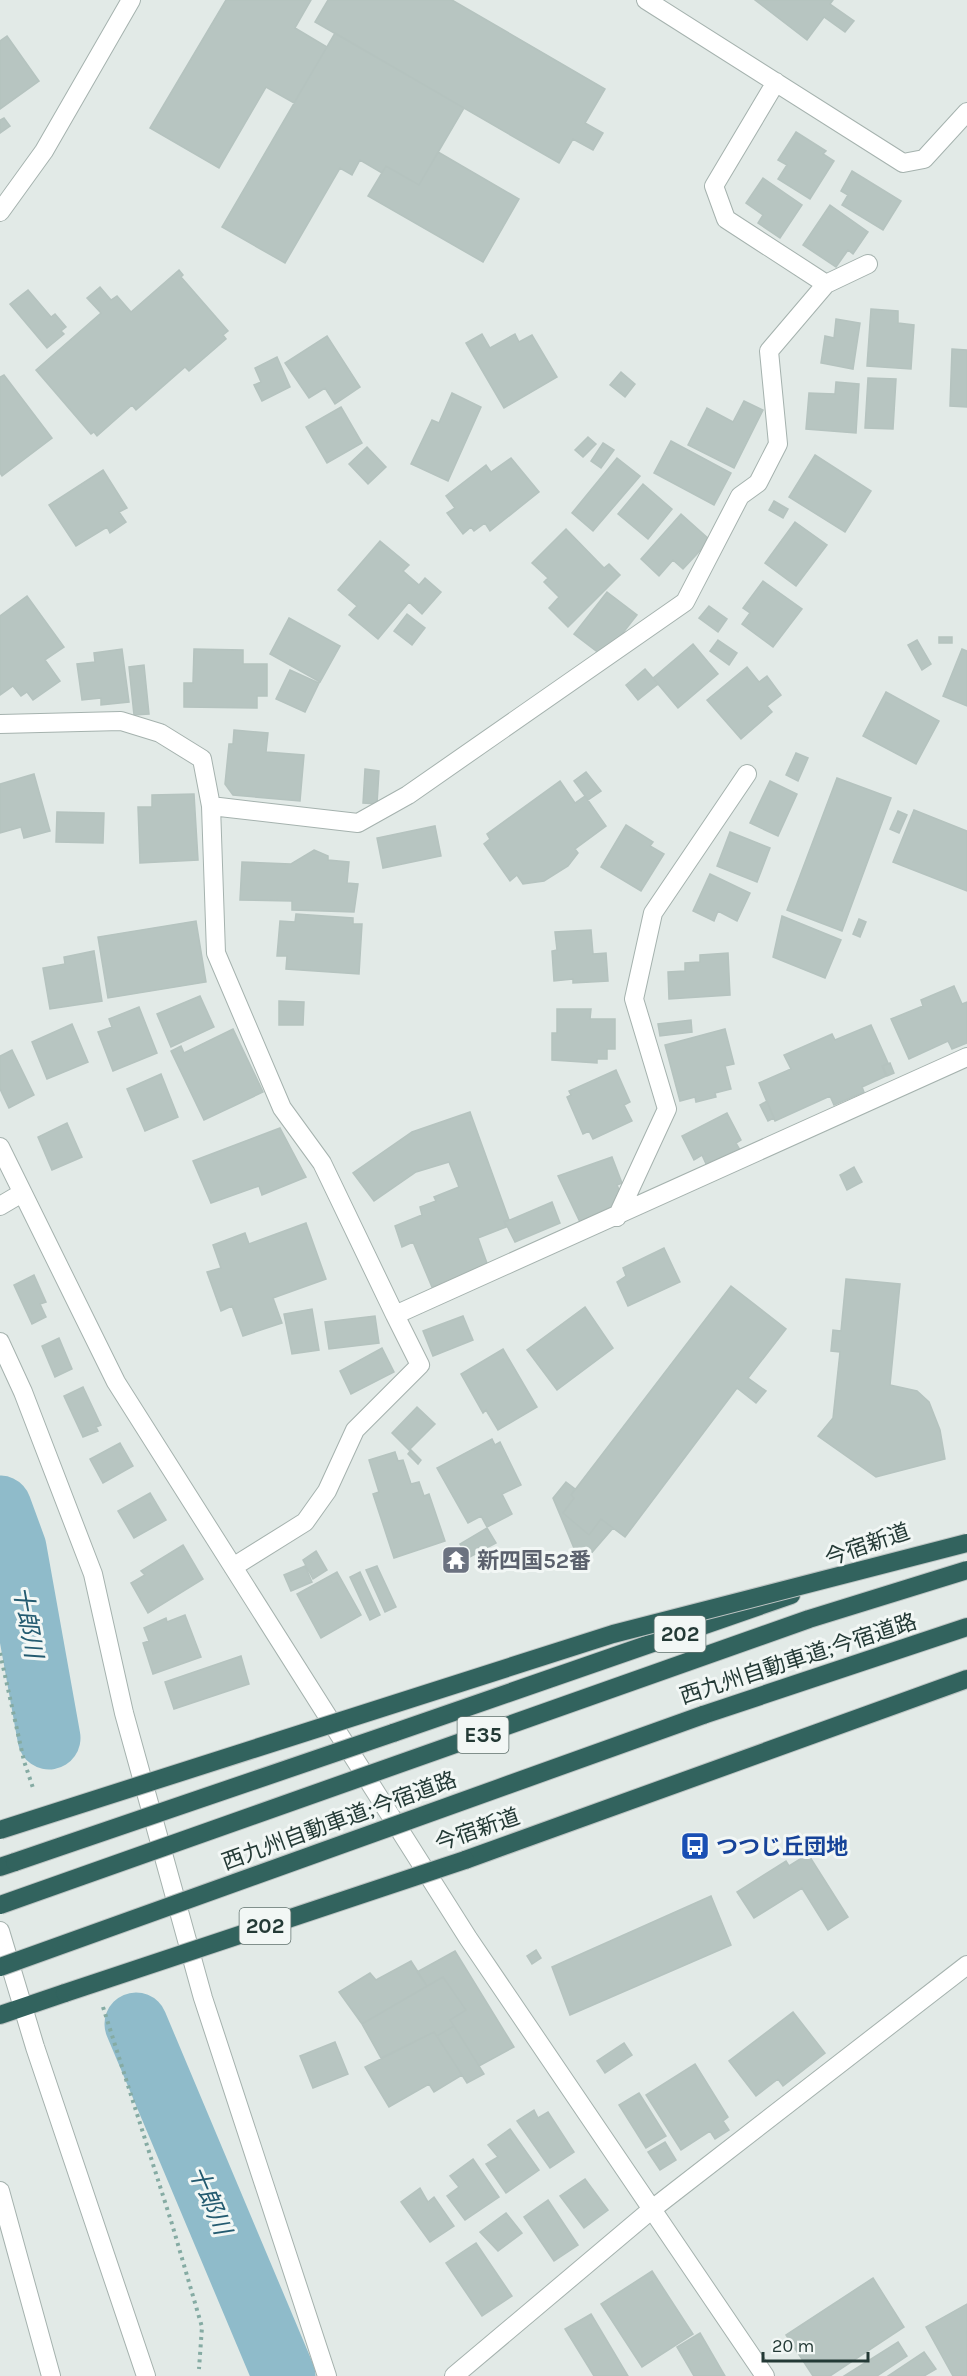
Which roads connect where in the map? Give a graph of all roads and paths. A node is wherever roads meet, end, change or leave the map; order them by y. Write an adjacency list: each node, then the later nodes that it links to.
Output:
1 (131, 0): 5 (street)
2 (646, 0): 3 (street)
3 (776, 82): 4 (street); 7 (street)
4 (967, 112)
5 (0, 212)
6 (868, 264): 7 (street)
7 (826, 284): 10 (street)
8 (0, 724): 10 (street)
9 (747, 774): 15 (street)
10 (211, 806): 16 (street)
11 (967, 1057): 15 (street)
12 (0, 1147): 13 (street)
13 (22, 1193): 14 (street); 20 (street)
14 (0, 1206)
15 (617, 1217): 16 (street)
16 (395, 1315): 20 (street)
17 (0, 1342): 36 (street)
18 (967, 1536): 25 (highway, 今宿新道 / 202, bridge)
19 (967, 1543): 24 (highway, bridge)
20 (232, 1567): 33 (street)
21 (967, 1570): 26 (highway, 西九州自動車道;今宿道路 / E35, bridge)
22 (967, 1628): 29 (highway, 西九州自動車道;今宿道路 / E35, bridge)
23 (967, 1679): 30 (highway, 今宿新道 / 202, bridge)
24 (0, 1830)
25 (8, 1865)
26 (0, 1905)
27 (0, 1931): 30 (street)
28 (967, 1965): 33 (street)
29 (0, 1967)
30 (25, 2007): 31 (highway, 今宿新道 / 202); 35 (street)
31 (0, 2015)
32 (0, 2191): 34 (street)
33 (651, 2210): 37 (street); 38 (street)
34 (51, 2376)
35 (146, 2376)
36 (327, 2376)
37 (454, 2376)
38 (765, 2376)

